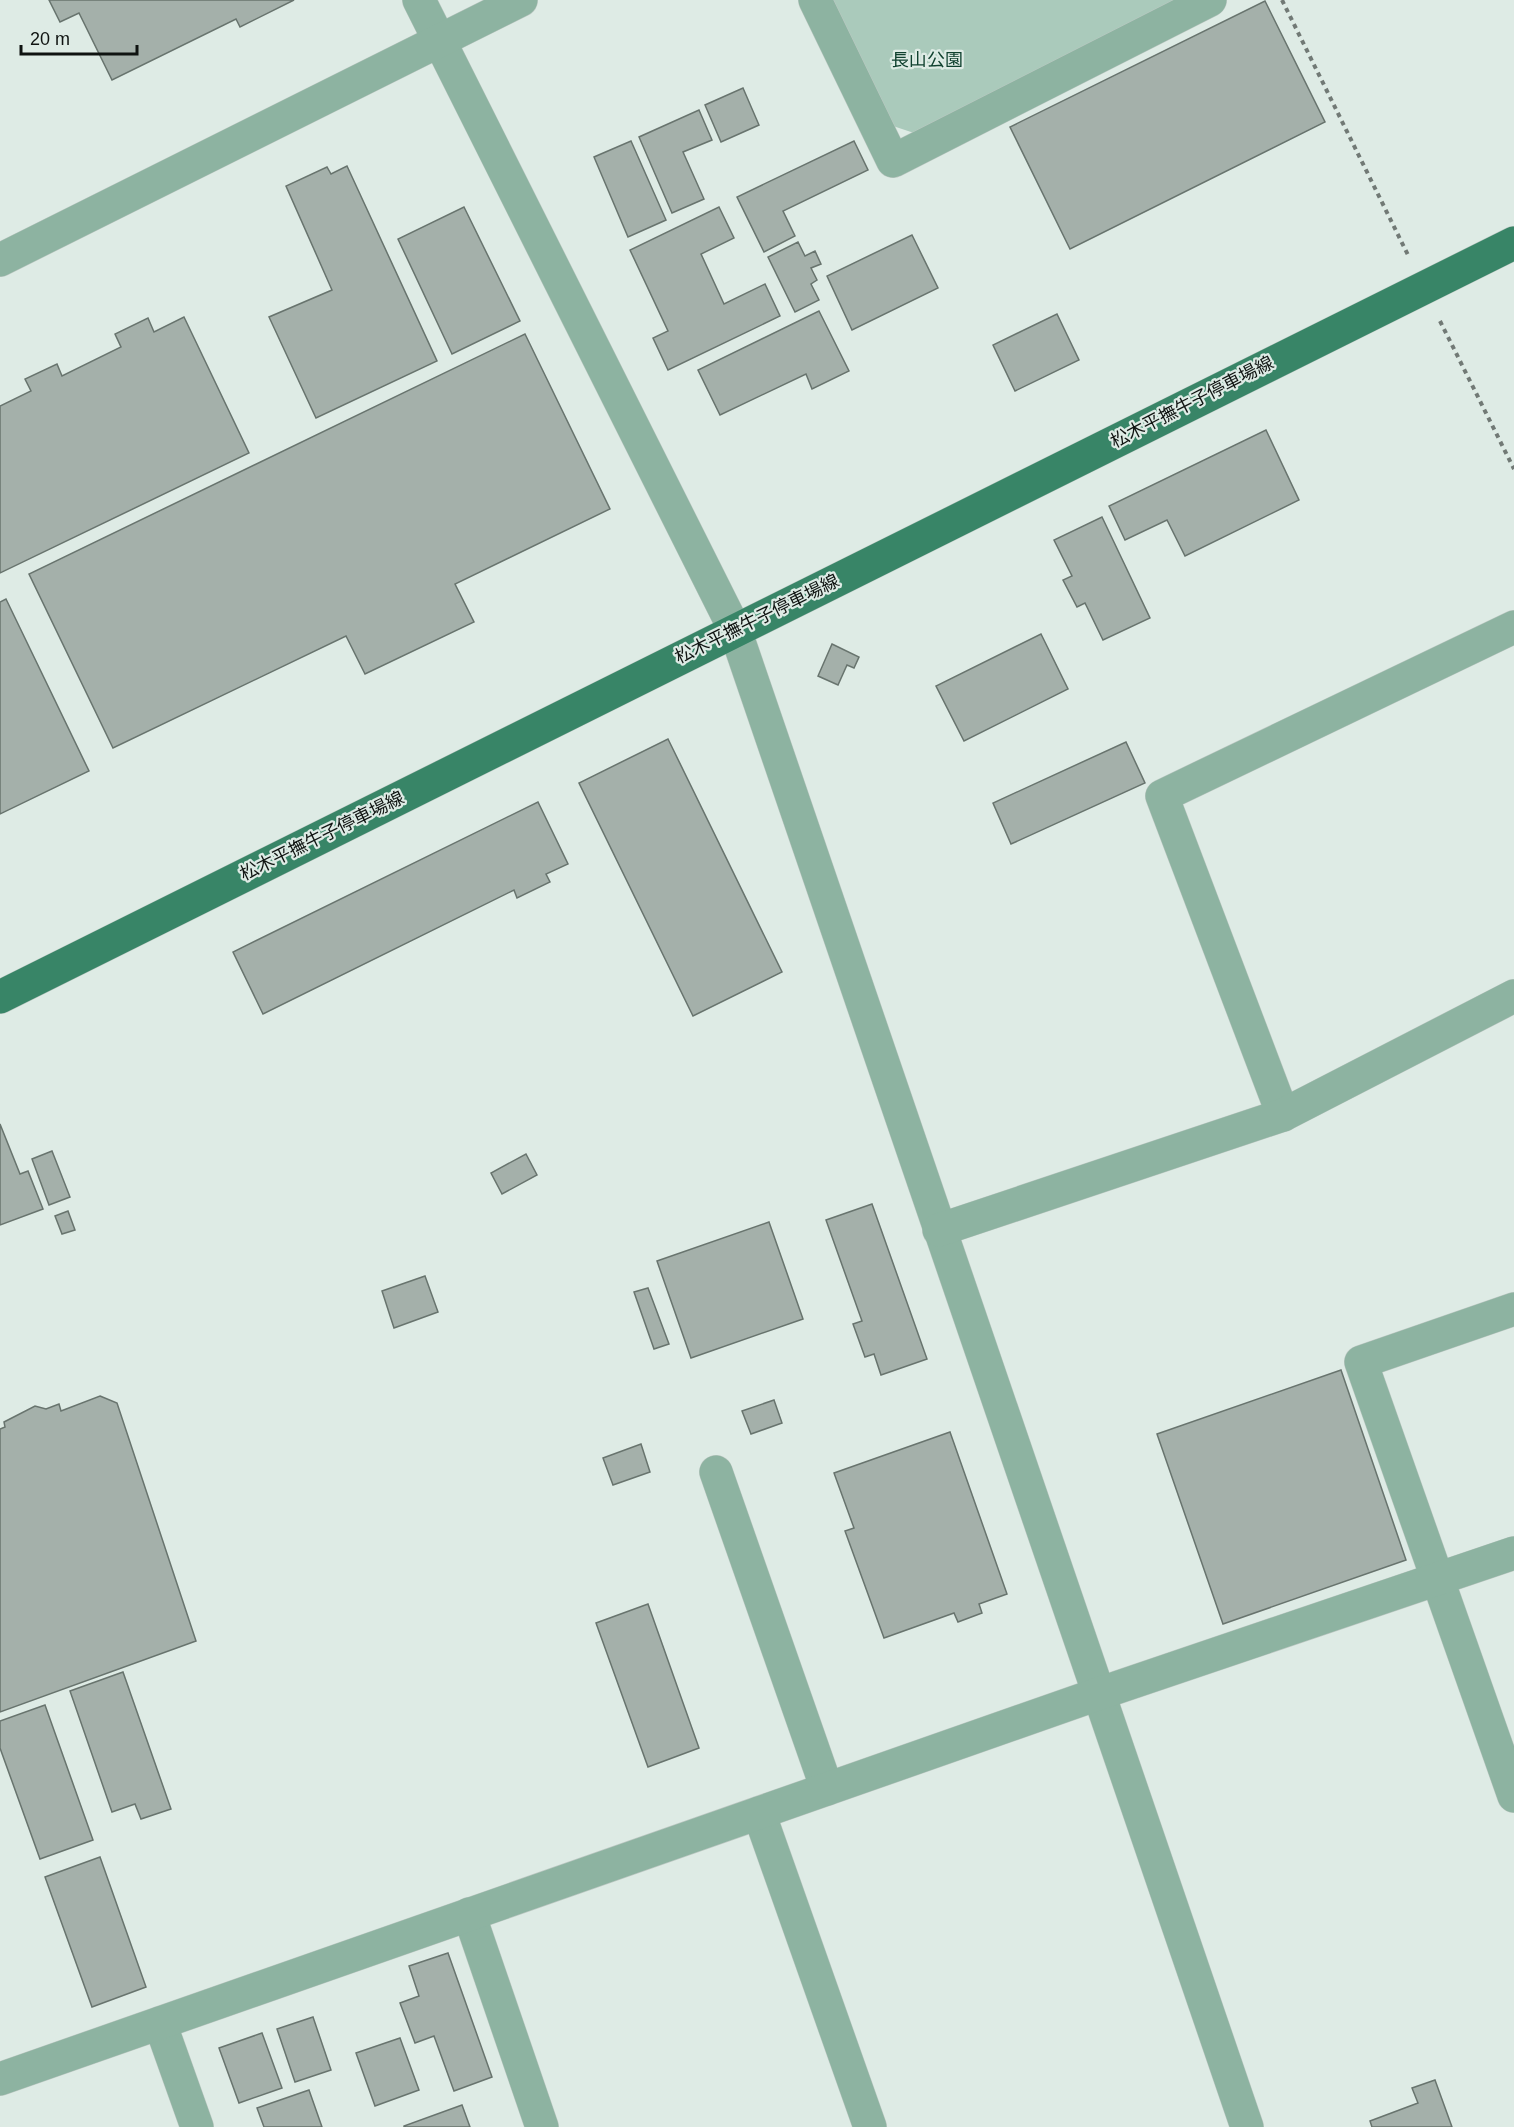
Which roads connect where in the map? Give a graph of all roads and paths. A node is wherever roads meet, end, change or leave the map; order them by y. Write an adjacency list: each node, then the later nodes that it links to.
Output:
1 (419, 0): 6 (street)
2 (521, 0): 6 (street)
3 (815, 0): 4 (street)
4 (1210, 0)
5 (1282, 0): 9 (path)
6 (440, 42): 8 (street); 12 (street)
7 (1514, 243): 9 (main road, 松木平撫牛子停車場線)
8 (0, 260)
9 (1423, 287): 10 (path); 12 (main road, 松木平撫牛子停車場線)
10 (1514, 469)
11 (1514, 627): 15 (street)
12 (735, 630): 13 (main road, 松木平撫牛子停車場線); 16 (street)
13 (0, 996)
14 (1514, 996): 15 (street)
15 (1283, 1115): 16 (street)
16 (939, 1230): 21 (street)
17 (1514, 1309): 20 (street)
18 (716, 1472): 22 (street)
19 (1514, 1552): 20 (street)
20 (1439, 1578): 21 (street); 23 (street)
21 (1098, 1694): 22 (street); 31 (street)
22 (827, 1789): 24 (street)
23 (1514, 1796)
24 (759, 1813): 25 (street); 30 (street)
25 (469, 1914): 26 (street); 29 (street)
26 (160, 2023): 27 (street); 28 (street)
27 (0, 2079)
28 (197, 2127)
29 (542, 2127)
30 (870, 2127)
31 (1247, 2127)

